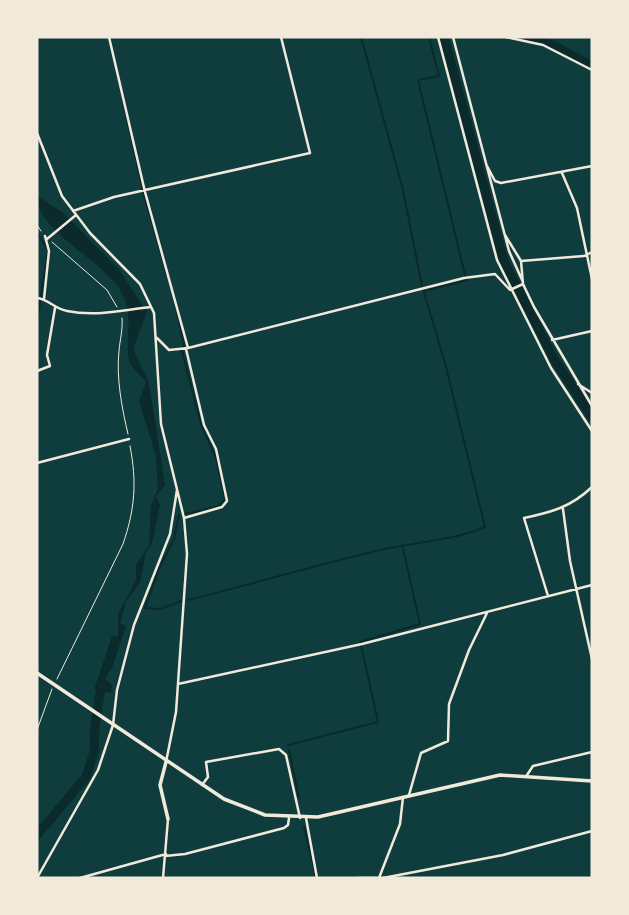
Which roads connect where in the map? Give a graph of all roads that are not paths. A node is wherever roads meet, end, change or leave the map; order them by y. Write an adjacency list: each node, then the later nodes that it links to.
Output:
1 (109, 37): 11 (street)
2 (281, 37): 11 (street)
3 (438, 37): 20 (street)
4 (453, 37): 8 (street)
5 (506, 37): 6 (street)
6 (592, 70)
7 (37, 133): 12 (street)
8 (483, 160): 10 (street); 14 (street)
9 (592, 166): 10 (street)
10 (562, 173): 16 (street)
11 (143, 192): 12 (street); 27 (street)
12 (73, 211): 13 (street)
13 (75, 216): 21 (street); 22 (street)
14 (503, 232): 17 (street); 19 (street)
15 (592, 252): 16 (street)
16 (587, 255): 17 (street); 18 (street)
17 (521, 261): 19 (street)
18 (592, 279)
19 (522, 283): 20 (street); 26 (street)
20 (512, 289): 27 (street); 32 (street)
21 (41, 299): 23 (street)
22 (151, 307): 23 (street); 25 (street)
23 (55, 308): 28 (street)
24 (592, 331): 26 (street)
25 (156, 337): 27 (street); 36 (street)
26 (552, 340): 29 (street)
27 (185, 348): 38 (street)
28 (37, 372)
29 (577, 383): 30 (street); 31 (street)
30 (592, 393)
31 (592, 406)
32 (592, 431)
33 (129, 439): 34 (street)
34 (37, 463)
35 (592, 487): 37 (street)
36 (177, 490): 38 (street); 46 (street)
37 (563, 509): 40 (street); 41 (street)
38 (184, 518): 45 (street)
39 (592, 585): 40 (street)
40 (577, 589): 41 (street); 43 (street)
41 (548, 597): 42 (street)
42 (487, 612): 45 (street); 52 (street)
43 (592, 659)
44 (37, 673): 46 (main road)
45 (178, 684): 48 (street)
46 (111, 724): 48 (main road); 59 (street)
47 (592, 752): 49 (street)
48 (166, 762): 51 (main road); 56 (main road)
49 (527, 775): 50 (main road); 52 (main road)
50 (592, 781)
51 (202, 785): 54 (main road); 55 (street)
52 (409, 795): 53 (main road)
53 (403, 797): 55 (main road); 64 (street)
54 (289, 818): 55 (main road); 58 (street)
55 (303, 818): 62 (street)
56 (168, 819): 58 (street)
57 (592, 831): 64 (street)
58 (166, 855): 60 (street); 61 (street)
59 (37, 878)
60 (80, 878)
61 (163, 878)
62 (317, 878)
63 (358, 878): 64 (street)
64 (379, 878)

